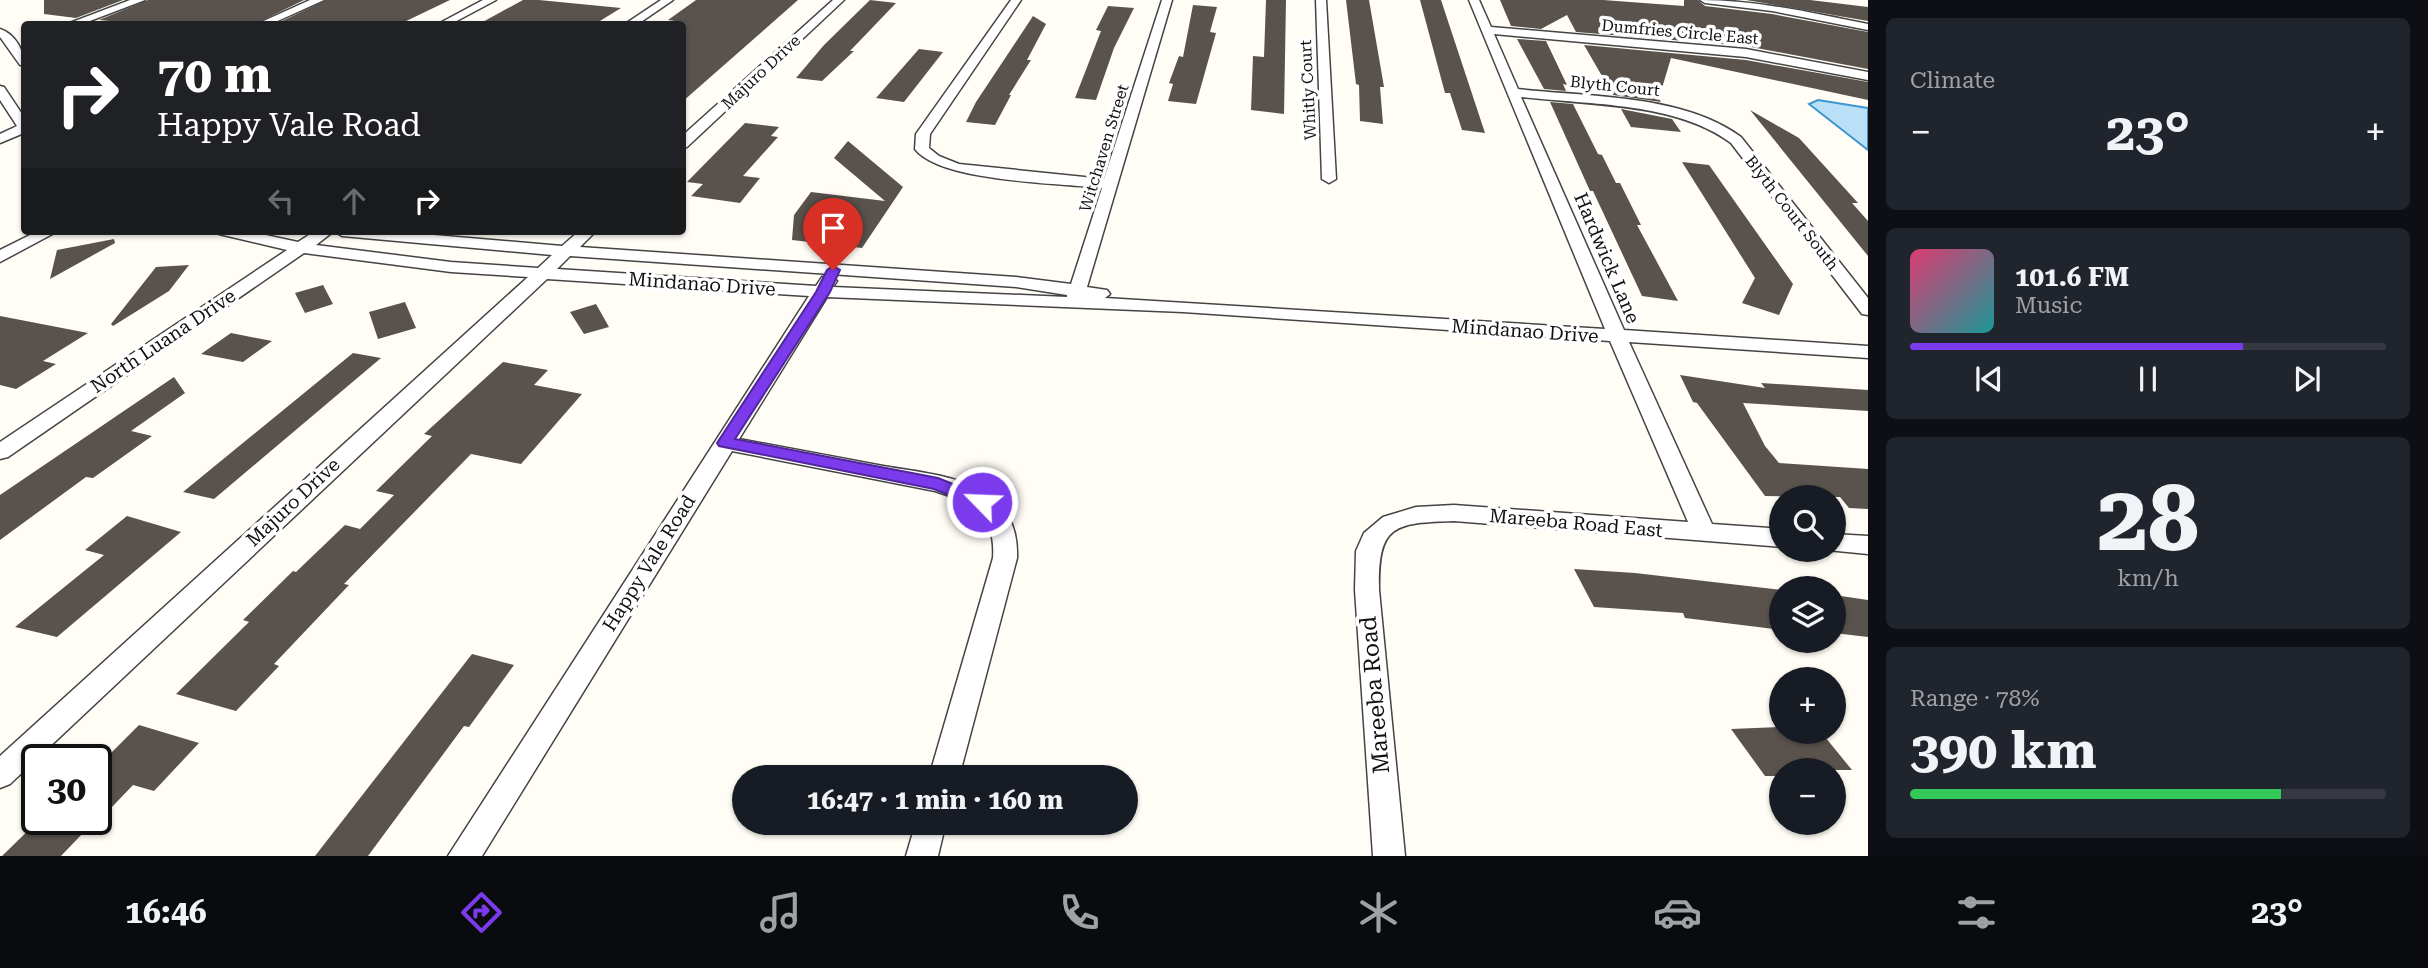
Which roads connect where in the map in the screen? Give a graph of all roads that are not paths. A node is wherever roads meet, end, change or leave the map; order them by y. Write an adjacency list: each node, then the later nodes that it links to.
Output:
1 (140, 0): 12 (street)
2 (319, 0): 13 (street)
3 (491, 0): 14 (street)
4 (668, 0): 15 (street)
5 (839, 0): 28 (street, Majuro Drive)
6 (1016, 0): 30 (street)
7 (1151, 0): 11 (street)
8 (1321, 0): 29 (street, Whitly Court)
9 (1474, 0): 17 (street, Hardwick Lane)
10 (1704, 0): 16 (street)
11 (1166, 1): 30 (street, Witchaven Street)
12 (81, 21)
13 (270, 21)
14 (450, 21)
15 (636, 21)
16 (1868, 27)
17 (1487, 30): 21 (street, Dumfries Circle East); 23 (street, Hardwick Lane)
18 (0, 32): 19 (street)
19 (19, 44): 20 (street)
20 (0, 51)
21 (1868, 76)
22 (0, 90): 25 (street)
23 (1514, 92): 24 (street, Blyth Court); 43 (street, Hardwick Lane)
24 (1710, 122): 42 (street, Blyth Court South)
25 (21, 123)
26 (21, 129): 27 (street)
27 (0, 139)
28 (686, 140)
29 (1329, 179)
30 (1111, 184): 41 (street, Witchaven Street)
31 (42, 235): 38 (street)
32 (243, 235): 36 (street, Mindanao Drive)
33 (320, 235): 36 (street, North Luana Drive)
34 (378, 235): 37 (street, Mindanao Drive)
35 (584, 235): 37 (street, Majuro Drive)
36 (301, 248): 39 (street, Mindanao Drive); 46 (street, North Luana Drive)
37 (566, 251): 39 (street, Majuro Drive); 40 (street, Mindanao Drive)
38 (0, 257)
39 (543, 272): 40 (street, Mindanao Drive); 53 (street, Majuro Drive)
40 (828, 281): 41 (street, Mindanao Drive); 41 (street, Mindanao Drive); 45 (street, Happy Vale Road)
41 (1075, 297): 43 (street, Mindanao Drive)
42 (1868, 310)
43 (1618, 337): 44 (street, Mindanao Drive); 47 (street, Hardwick Lane)
44 (1868, 352)
45 (725, 443): 52 (street); 55 (street, Happy Vale Road)
46 (0, 452)
47 (1704, 532): 48 (street, Mareeba Road East); 49 (street, Mareeba Road East)
48 (1376, 535): 57 (street, Mareeba Road)
49 (1769, 537)
50 (1846, 543): 51 (street)
51 (1868, 545)
52 (947, 765)
53 (0, 775)
54 (928, 835): 56 (street)
55 (464, 856)
56 (922, 856)
57 (1389, 856)

